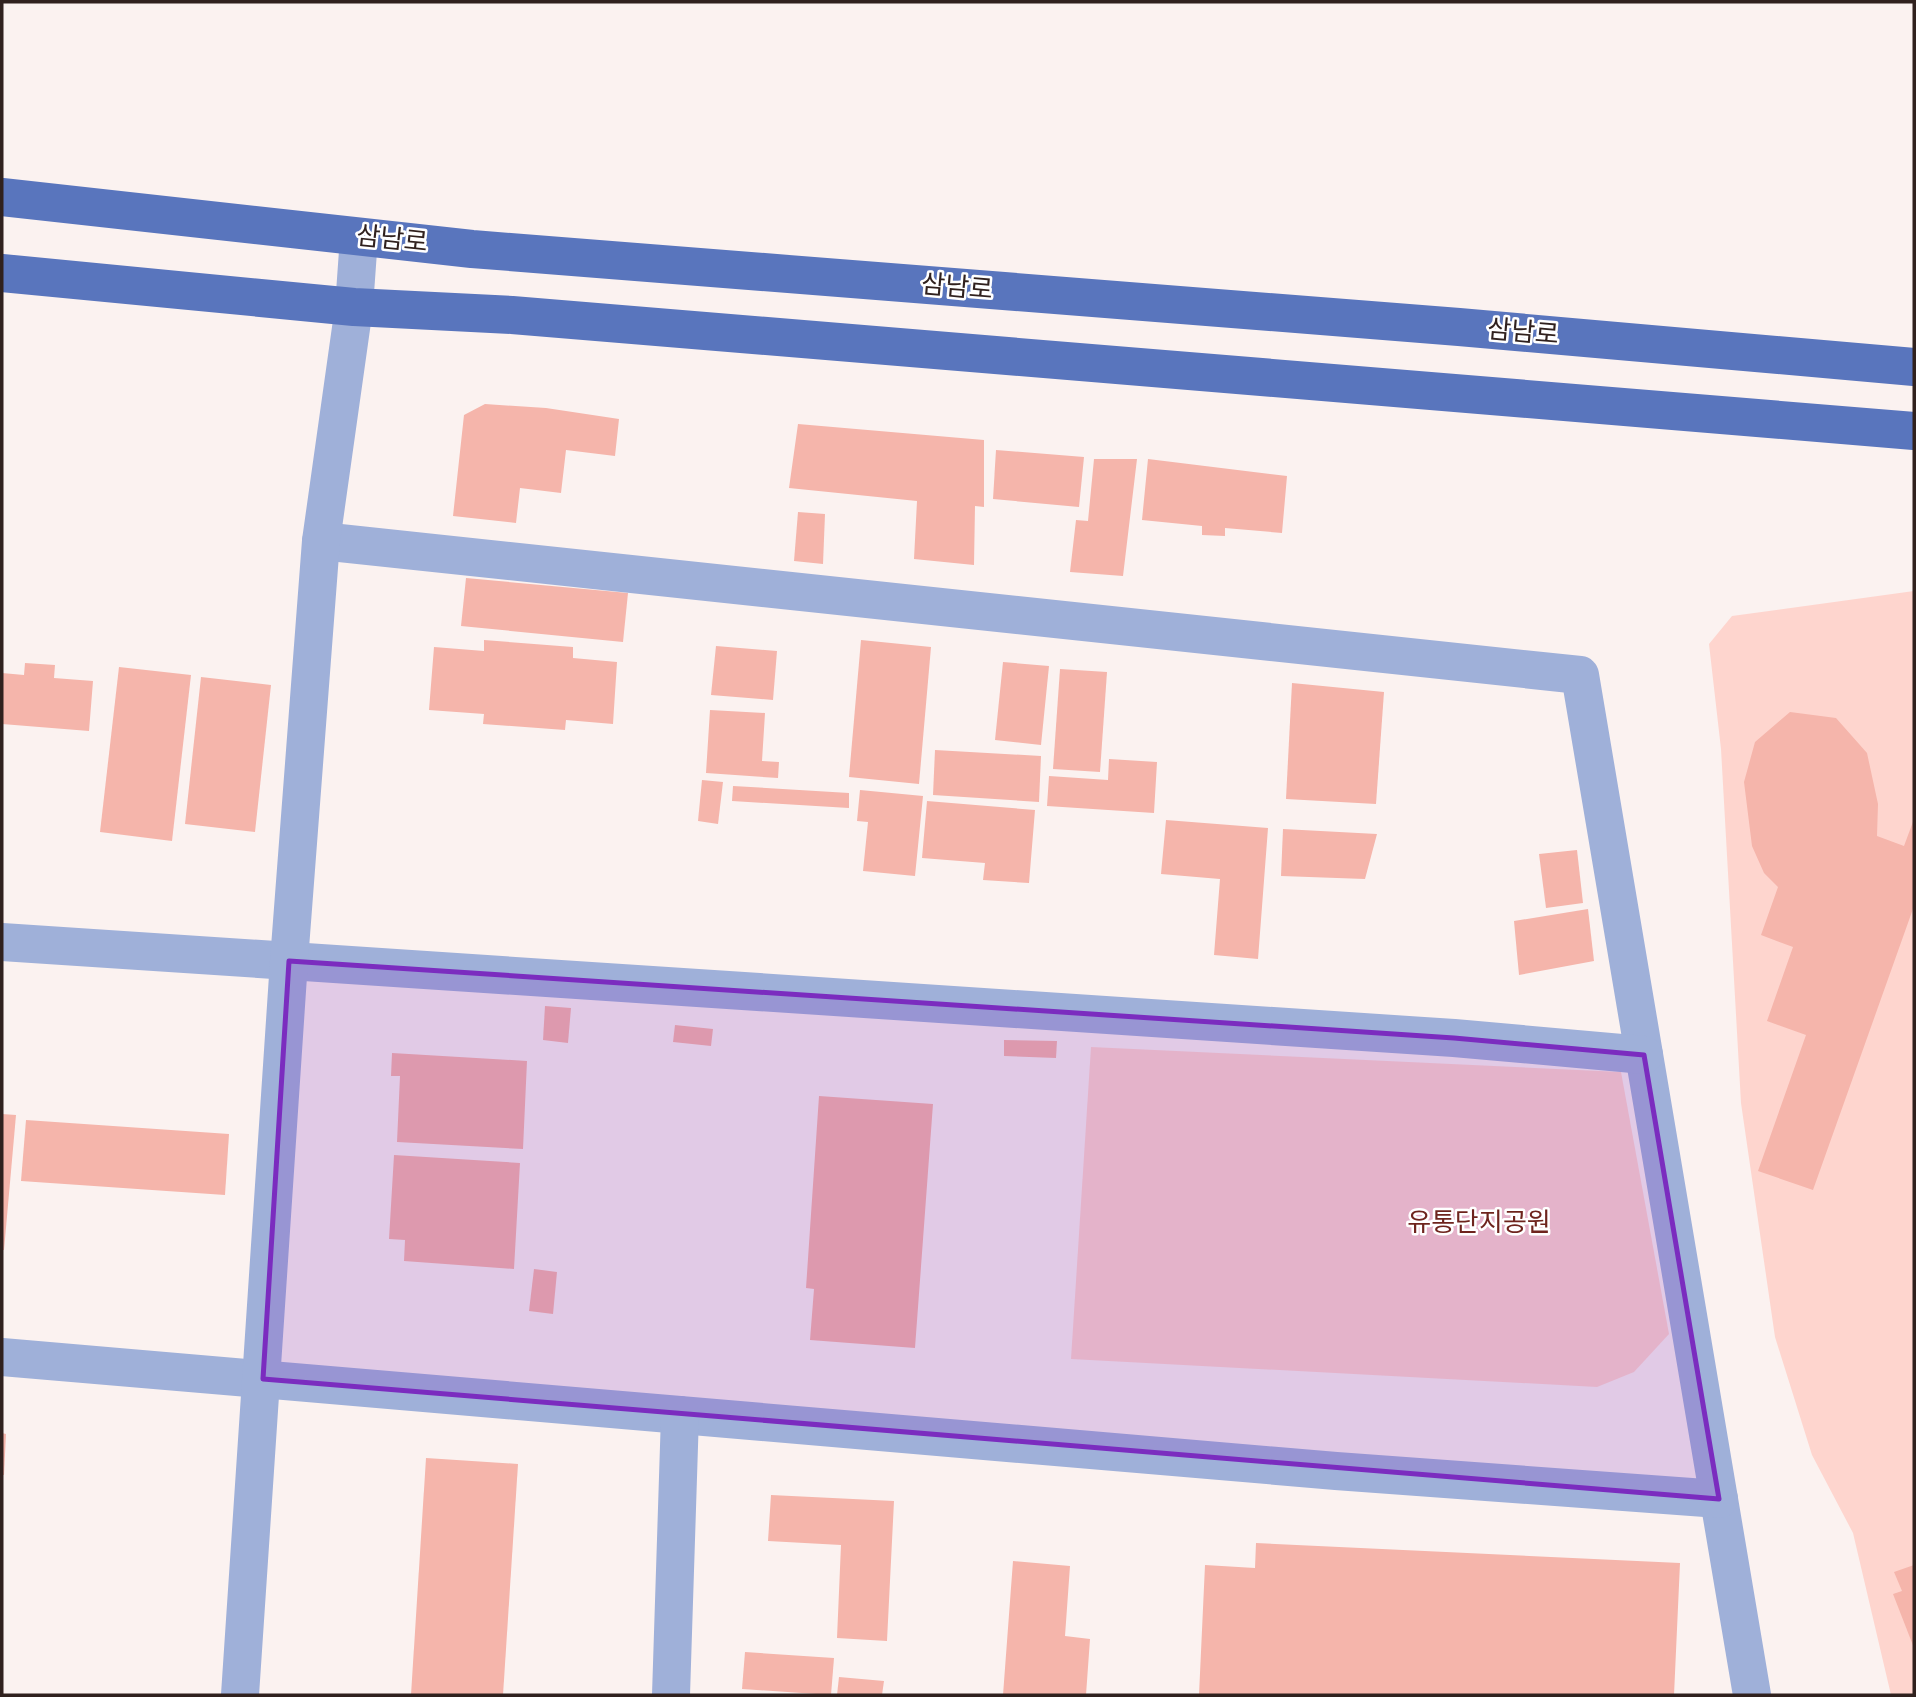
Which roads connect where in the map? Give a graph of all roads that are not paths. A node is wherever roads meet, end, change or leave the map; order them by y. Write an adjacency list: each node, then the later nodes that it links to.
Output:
1 (2, 197): 2 (main road, 삼남로)
2 (359, 237): 4 (street); 5 (main road, 삼남로)
3 (2, 274): 4 (main road)
4 (354, 307): 6 (main road); 7 (street)
5 (1914, 367)
6 (1914, 431)
7 (321, 541): 9 (street); 10 (street)
8 (2, 942): 9 (street)
9 (289, 961): 10 (street); 12 (street)
10 (1644, 1055): 14 (street)
11 (2, 1357): 12 (street)
12 (263, 1379): 13 (street); 15 (street)
13 (680, 1415): 14 (street); 16 (street)
14 (1719, 1499): 17 (street)
15 (240, 1695)
16 (671, 1695)
17 (1752, 1695)

